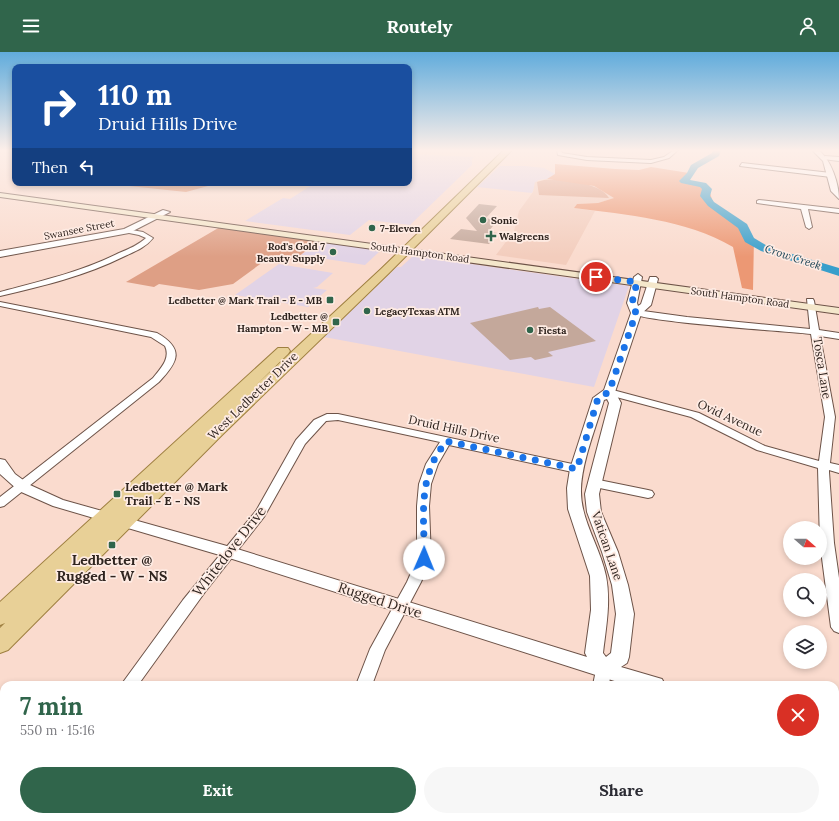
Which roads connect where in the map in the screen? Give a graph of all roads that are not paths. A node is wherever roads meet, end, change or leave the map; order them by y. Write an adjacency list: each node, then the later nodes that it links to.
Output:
1 (461, 186): 8 (main road, West Ledbetter Drive)
2 (471, 186): 10 (main road, West Ledbetter Drive)
3 (833, 186): 6 (street)
4 (0, 191): 9 (main road, South Hampton Road)
5 (0, 195): 9 (main road, South Hampton Road)
6 (839, 197)
7 (759, 202): 11 (street)
8 (440, 205): 10 (main road); 16 (main road, West Ledbetter Drive)
9 (96, 206): 13 (main road, South Hampton Road)
10 (451, 206): 16 (main road, West Ledbetter Drive)
11 (804, 207): 12 (street); 14 (street)
12 (839, 211)
13 (162, 214): 15 (street, Swansee Street); 16 (main road, South Hampton Road)
14 (808, 227)
15 (126, 231): 17 (street, Swansee Street); 20 (street)
16 (403, 247): 18 (main road, South Hampton Road); 39 (main road, West Ledbetter Drive)
17 (0, 254)
18 (638, 280): 19 (main road, South Hampton Road); 25 (street, Vatican Lane)
19 (652, 282): 22 (main road, South Hampton Road); 25 (street, Vatican Lane)
20 (0, 294)
21 (0, 304): 36 (street)
22 (811, 304): 23 (main road, South Hampton Road); 24 (main road, South Hampton Road); 26 (street, Tosca Lane)
23 (839, 305)
24 (839, 311)
25 (636, 313): 26 (street); 28 (street, Vatican Lane)
26 (816, 332): 27 (street); 32 (street, Tosca Lane)
27 (839, 336)
28 (609, 392): 32 (street, Ovid Avenue); 33 (street, Vatican Lane); 35 (street, Vatican Lane)
29 (326, 417): 30 (street, Druid Hills Drive); 40 (street, Whitedove Drive)
30 (446, 441): 33 (street, Druid Hills Drive); 41 (street)
31 (0, 463): 36 (street, Rugged Drive)
32 (824, 466): 34 (street, Ovid Avenue); 43 (street, Tosca Lane)
33 (577, 469): 35 (street); 45 (street, Vatican Lane)
34 (839, 469)
35 (594, 482): 37 (street); 45 (street, Vatican Lane)
36 (22, 486): 38 (street); 39 (street, Rugged Drive)
37 (648, 494)
38 (0, 503)
39 (114, 519): 40 (street, Rugged Drive); 42 (main road, West Ledbetter Drive); 44 (main road, West Ledbetter Drive)
40 (228, 552): 41 (street, Rugged Drive); 46 (street, Whitedove Drive)
41 (400, 606): 45 (street, Rugged Drive); 47 (street)
42 (0, 616)
43 (839, 627)
44 (0, 643)
45 (602, 678): 48 (street, Rugged Drive)
46 (132, 681)
47 (366, 681)
48 (625, 681)

